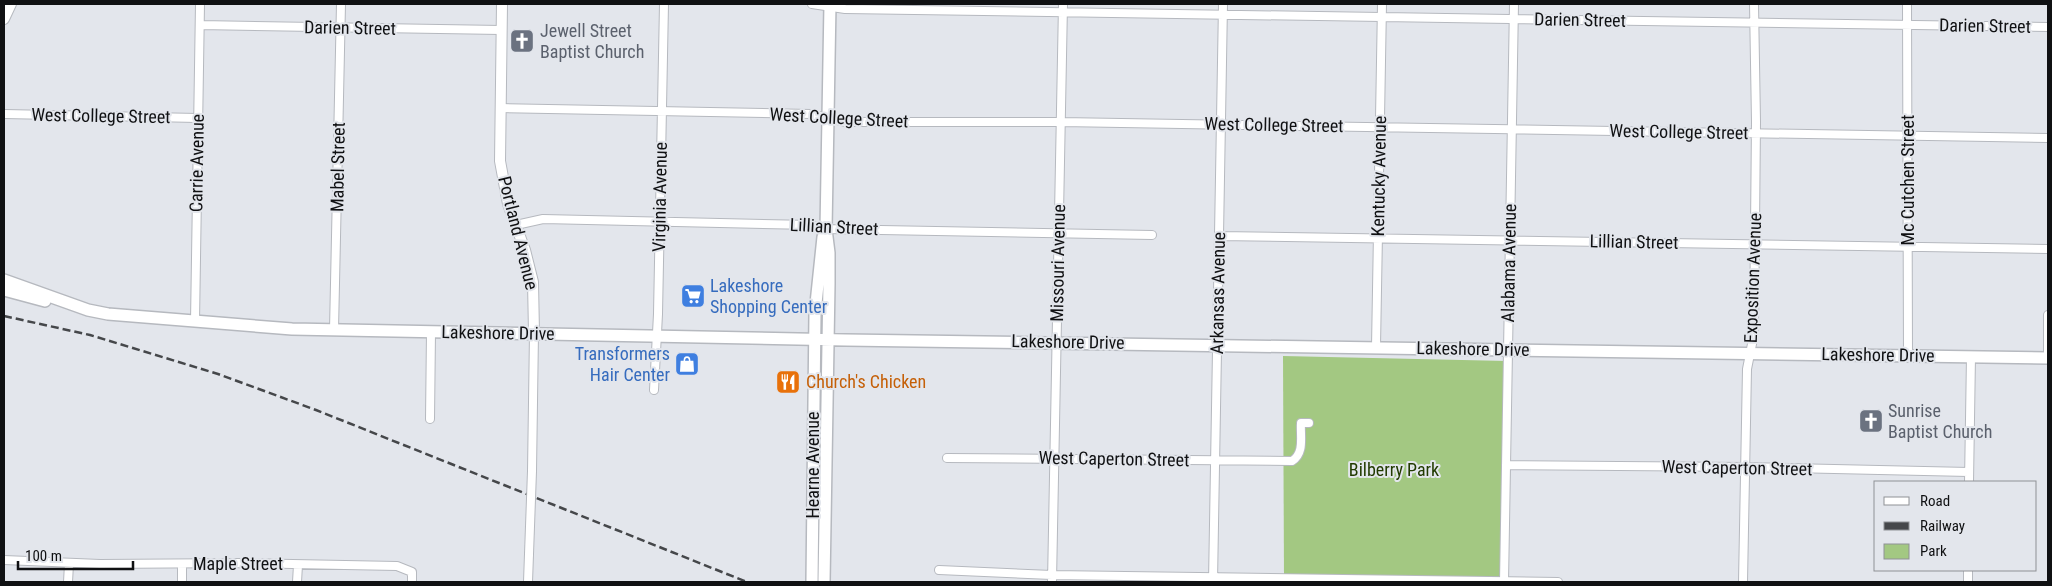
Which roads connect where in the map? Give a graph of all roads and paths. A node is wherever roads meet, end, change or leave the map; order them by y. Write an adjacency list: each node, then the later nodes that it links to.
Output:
1 (11, 4): 16 (street)
2 (200, 4): 19 (street, Carrie Avenue)
3 (341, 4): 21 (street, Mabel Street)
4 (502, 4): 23 (street, Portland Avenue)
5 (664, 4): 25 (street, Virginia Avenue)
6 (812, 4): 12 (street, Darien Street)
7 (1223, 4): 14 (street, Arkansas Avenue)
8 (1382, 4): 15 (street, Kentucky Avenue)
9 (1514, 4): 17 (street, Alabama Avenue)
10 (1754, 4): 18 (street, Exposition Avenue)
11 (1907, 4): 20 (street, Mc Cutchen Street)
12 (830, 5): 13 (street, Darien Street); 28 (main road, Hearne Avenue)
13 (1063, 8): 14 (street, Darien Street); 29 (street, Missouri Avenue)
14 (1223, 14): 15 (street, Darien Street); 30 (street, Arkansas Avenue)
15 (1382, 16): 17 (street, Darien Street); 31 (street, Kentucky Avenue)
16 (4, 19)
17 (1514, 19): 18 (street, Darien Street); 32 (street, Alabama Avenue)
18 (1754, 22): 20 (street, Darien Street); 33 (street, Exposition Avenue)
19 (200, 25): 21 (street, Darien Street); 27 (street, Carrie Avenue)
20 (1907, 25): 22 (street, Darien Street); 34 (street, Mc Cutchen Street)
21 (340, 27): 23 (street, Darien Street); 52 (street, Mabel Street)
22 (2048, 27)
23 (501, 30): 24 (street, Portland Avenue)
24 (500, 108): 25 (street, West College Street); 37 (street, Portland Avenue)
25 (662, 111): 28 (street, West College Street); 36 (street, Virginia Avenue)
26 (4, 114): 27 (street, West College Street)
27 (198, 118): 51 (street, Carrie Avenue)
28 (828, 118): 29 (street, West College Street); 38 (main road, Hearne Avenue)
29 (1061, 122): 30 (street, West College Street); 39 (street, Missouri Avenue)
30 (1221, 125): 31 (street, West College Street); 41 (street, Arkansas Avenue)
31 (1380, 127): 32 (street, West College Street); 42 (street, Kentucky Avenue)
32 (1511, 129): 33 (street, West College Street); 43 (street, Alabama Avenue)
33 (1756, 133): 34 (street, West College Street); 44 (street, Exposition Avenue)
34 (1908, 136): 35 (street, West College Street); 45 (street, Mc Cutchen Street)
35 (2048, 138)
36 (660, 221): 37 (street, Lillian Street); 38 (street, Lillian Street); 55 (street, Virginia Avenue)
37 (516, 225): 54 (street, Portland Avenue)
38 (826, 229): 39 (street, Lillian Street); 56 (main road, Hearne Avenue); 57 (main road, Hearne Avenue)
39 (1059, 233): 40 (street, Lillian Street); 58 (street, Missouri Avenue)
40 (1152, 235)
41 (1219, 236): 42 (street, Lillian Street); 59 (street, Arkansas Avenue)
42 (1377, 238): 43 (street, Lillian Street); 60 (street, Kentucky Avenue)
43 (1509, 240): 44 (street, Lillian Street); 61 (street, Alabama Avenue)
44 (1755, 244): 45 (street, Lillian Street); 62 (street, Exposition Avenue)
45 (1909, 246): 46 (street, Lillian Street); 63 (street, Mc Cutchen Street)
46 (2048, 249)
47 (4, 280): 49 (main road, Lakeshore Drive)
48 (4, 290): 49 (main road, Lakeshore Drive)
49 (88, 310): 51 (main road, Lakeshore Drive)
50 (2048, 315): 65 (street)
51 (194, 322): 52 (main road, Lakeshore Drive)
52 (334, 330): 53 (main road, Lakeshore Drive)
53 (431, 332): 54 (main road, Lakeshore Drive); 67 (street)
54 (534, 333): 55 (main road, Lakeshore Drive); 89 (street, Portland Avenue, bridge)
55 (656, 336): 56 (main road, Lakeshore Drive); 66 (street, Virginia Avenue)
56 (815, 339): 57 (main road, Lakeshore Drive); 69 (main road, Hearne Avenue)
57 (828, 339): 58 (main road, Lakeshore Drive); 70 (main road, Hearne Avenue)
58 (1057, 342): 59 (main road, Lakeshore Drive); 72 (street, Missouri Avenue)
59 (1217, 345): 60 (main road, Lakeshore Drive); 73 (street, Arkansas Avenue)
60 (1376, 347): 61 (main road, Lakeshore Drive)
61 (1507, 349): 62 (main road, Lakeshore Drive); 74 (street, Alabama Avenue)
62 (1751, 353): 63 (main road, Lakeshore Drive); 75 (street, Exposition Avenue)
63 (1908, 355): 64 (main road, Lakeshore Drive)
64 (1971, 356): 65 (main road, Lakeshore Drive); 76 (street)
65 (2048, 358)
66 (654, 390)
67 (430, 419)
68 (1309, 423): 73 (street, West Caperton Street)
69 (812, 447): 70 (main road); 90 (main road, Hearne Avenue)
70 (827, 448): 91 (main road, Hearne Avenue)
71 (947, 458): 72 (street, West Caperton Street)
72 (1055, 458): 73 (street, West Caperton Street); 83 (street, Missouri Avenue)
73 (1215, 460): 84 (street, Arkansas Avenue)
74 (1506, 465): 75 (street, West Caperton Street); 92 (street, Alabama Avenue)
75 (1744, 467): 76 (street, West Caperton Street); 94 (street, Exposition Avenue)
76 (1970, 472): 77 (street)
77 (1969, 481)
78 (4, 560): 79 (street, Maple Street)
79 (69, 564): 80 (street, Maple Street); 85 (street)
80 (182, 564): 81 (street, Maple Street); 86 (street)
81 (298, 565): 87 (street); 88 (street, Maple Street)
82 (938, 570): 83 (street)
83 (1052, 579): 84 (street)
84 (1213, 580): 92 (street)
85 (68, 582)
86 (182, 582)
87 (298, 582)
88 (412, 582)
89 (528, 582)
90 (812, 582)
91 (824, 582)
92 (1504, 582): 93 (street)
93 (1558, 582)
94 (1742, 582)

